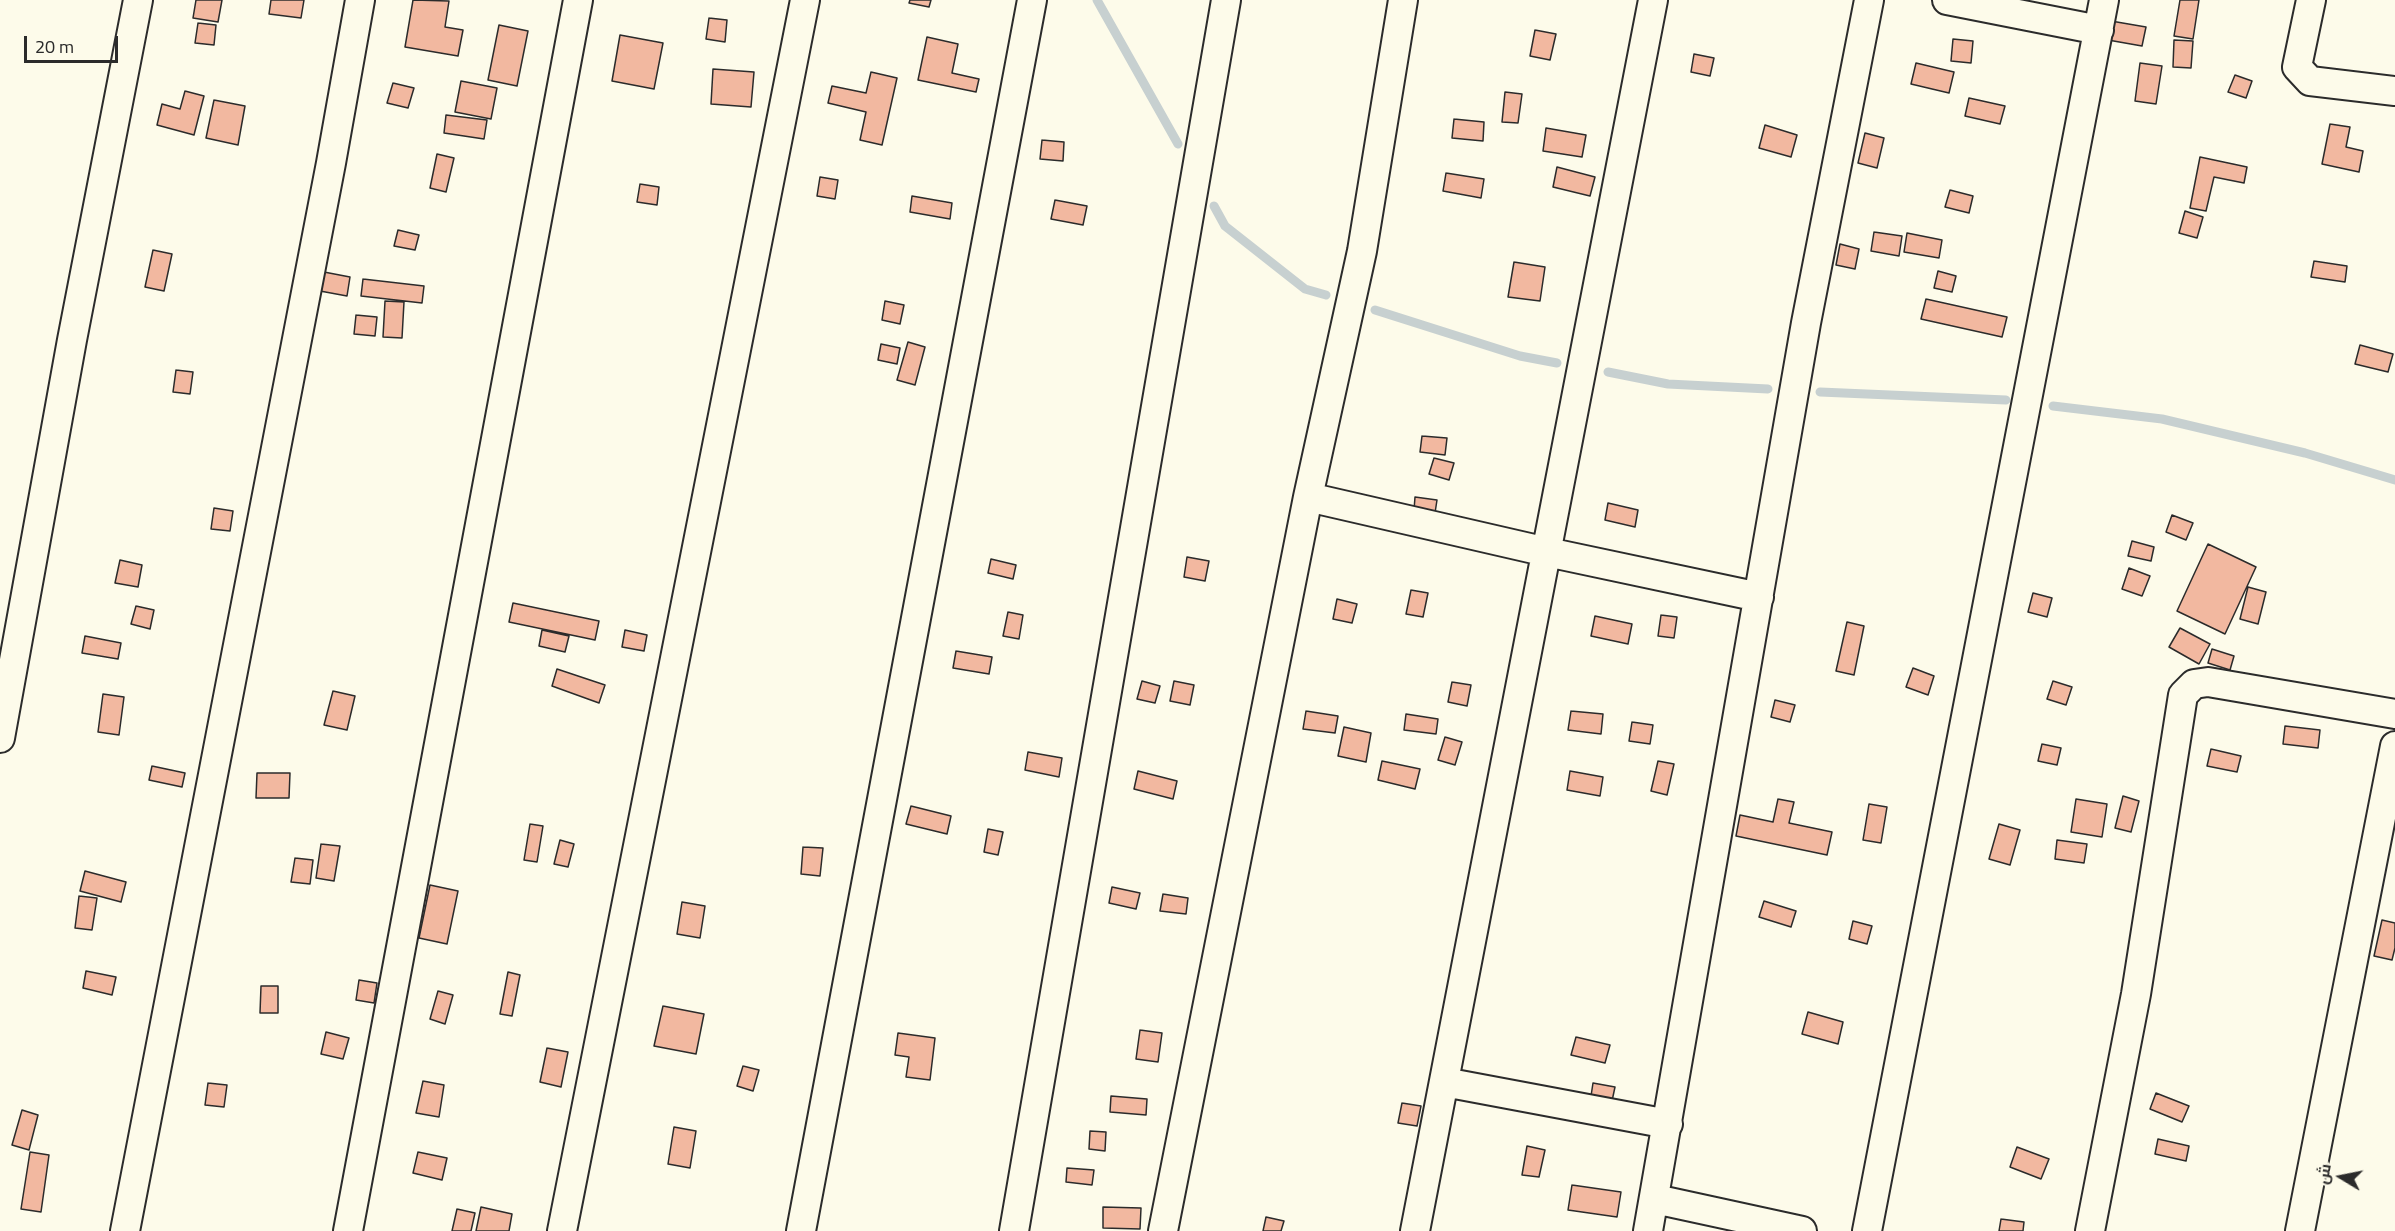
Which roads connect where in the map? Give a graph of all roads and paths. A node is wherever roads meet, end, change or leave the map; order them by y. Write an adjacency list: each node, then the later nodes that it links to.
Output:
1 (138, 0): 19 (street)
2 (360, 0): 24 (street)
3 (578, 0): 25 (street)
4 (805, 0): 26 (street)
5 (1032, 0): 27 (street)
6 (1226, 0): 28 (street)
7 (1403, 0): 15 (street)
8 (1653, 0): 16 (street)
9 (1869, 0): 17 (street)
10 (1947, 0): 13 (street)
11 (2104, 0): 13 (street)
12 (2311, 0): 14 (street)
13 (2099, 30): 33 (street)
14 (2395, 92)
15 (1308, 496): 16 (street); 29 (street)
16 (1547, 552): 17 (street); 21 (street)
17 (1759, 597): 22 (street)
18 (2395, 714): 34 (street)
19 (0, 738)
20 (2395, 746): 35 (street)
21 (1444, 1082): 22 (street); 30 (street)
22 (1668, 1124): 23 (street)
23 (1655, 1199): 31 (street); 32 (street)
24 (125, 1231)
25 (348, 1231)
26 (562, 1231)
27 (801, 1231)
28 (1014, 1231)
29 (1162, 1231)
30 (1415, 1231)
31 (1648, 1231)
32 (1802, 1231)
33 (1867, 1231)
34 (2090, 1231)
35 (2300, 1231)

